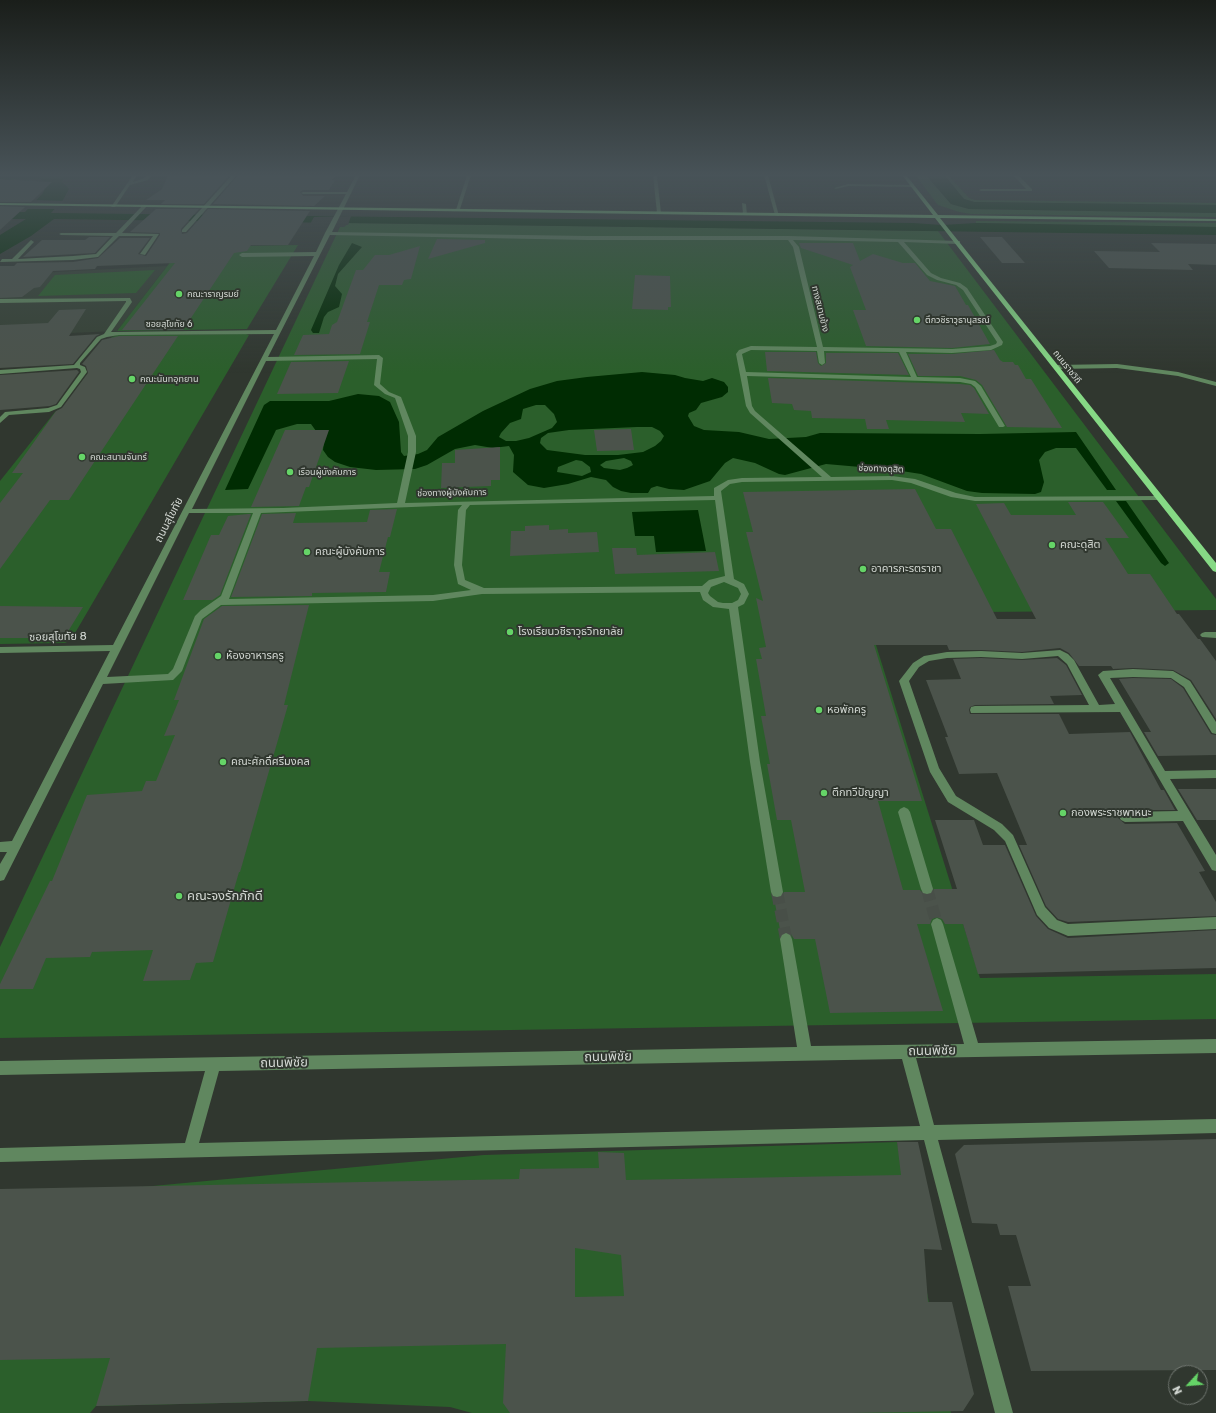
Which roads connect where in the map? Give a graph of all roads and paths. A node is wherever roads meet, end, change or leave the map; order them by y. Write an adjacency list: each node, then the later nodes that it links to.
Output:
1 (112, 241): 13 (street)
2 (154, 241): 9 (street)
3 (323, 241): 10 (street, ถนนสุโขทัย)
4 (791, 241): 17 (street, ทางสนามข้าง)
5 (900, 241): 18 (street)
6 (927, 241): 8 (street)
7 (31, 242): 13 (street)
8 (958, 242): 22 (main road, ถนนราชวิถี)
9 (143, 254)
10 (316, 254): 11 (street); 15 (street, ถนนสุโขทัย)
11 (242, 255)
12 (2, 260): 13 (street)
13 (14, 260)
14 (0, 300): 16 (street)
15 (276, 332): 16 (street, ซอยสุโขทัย 6); 19 (street, ถนนสุโขทัย)
16 (106, 335): 21 (street)
17 (820, 350): 18 (street); 20 (street, ทางสนามข้าง); 24 (street)
18 (902, 351): 25 (street)
19 (263, 359): 34 (street); 36 (street, ถนนสุโขทัย)
20 (822, 363)
21 (77, 366): 23 (street); 27 (street)
22 (1056, 367): 26 (street); 32 (main road, ถนนราชวิถี)
23 (0, 372)
24 (743, 374): 25 (street); 30 (street)
25 (915, 379): 29 (street)
26 (1216, 384)
27 (4, 414): 28 (street)
28 (0, 421)
29 (1001, 426)
30 (829, 479): 31 (street, ช่องทางดุสิต); 32 (street, ช่องทางดุสิต)
31 (718, 498): 33 (street, ช่องทางผู้บังคับการ); 38 (street)
32 (1159, 498): 37 (main road, ถนนราชวิถี)
33 (468, 503): 34 (street, ช่องทางผู้บังคับการ); 40 (street)
34 (401, 504): 35 (street, ช่องทางผู้บังคับการ)
35 (258, 510): 36 (street, ช่องทางผู้บังคับการ); 41 (street)
36 (186, 511): 45 (street, ถนนสุโขทัย)
37 (1216, 569)
38 (730, 580): 39 (street); 42 (street)
39 (705, 589): 40 (street); 42 (street)
40 (483, 591): 41 (street)
41 (221, 602): 47 (street)
42 (733, 606): 62 (street)
43 (1205, 635): 44 (street)
44 (1216, 635)
45 (116, 648): 46 (street, ซอยสุโขทัย 8); 47 (street, ถนนสุโขทัย)
46 (0, 650)
47 (99, 681): 57 (street, ถนนสุโขทัย)
48 (1096, 708): 49 (street); 50 (street); 63 (street)
49 (1123, 708): 51 (street); 53 (street)
50 (975, 710)
51 (1216, 730)
52 (1216, 774): 53 (street)
53 (1163, 775): 55 (street)
54 (904, 812): 61 (street)
55 (1187, 816): 56 (street); 59 (street)
56 (1125, 817)
57 (15, 846): 58 (street); 60 (street, ถนนสุโขทัย)
58 (0, 847)
59 (1216, 866)
60 (0, 876)
61 (927, 889)
62 (777, 892)
63 (1216, 923)
64 (937, 924): 67 (street)
65 (786, 939): 69 (street)
66 (1216, 1046): 67 (street, ถนนพิชัย)
67 (973, 1050): 68 (street, ถนนพิชัย)
68 (908, 1052): 69 (street, ถนนพิชัย); 73 (street)
69 (805, 1053): 70 (street, ถนนพิชัย)
70 (214, 1064): 71 (street, ถนนพิชัย); 74 (street)
71 (0, 1068)
72 (1216, 1126): 73 (street)
73 (929, 1133): 74 (street); 76 (street)
74 (190, 1150): 75 (street)
75 (0, 1155)
76 (1004, 1413)

